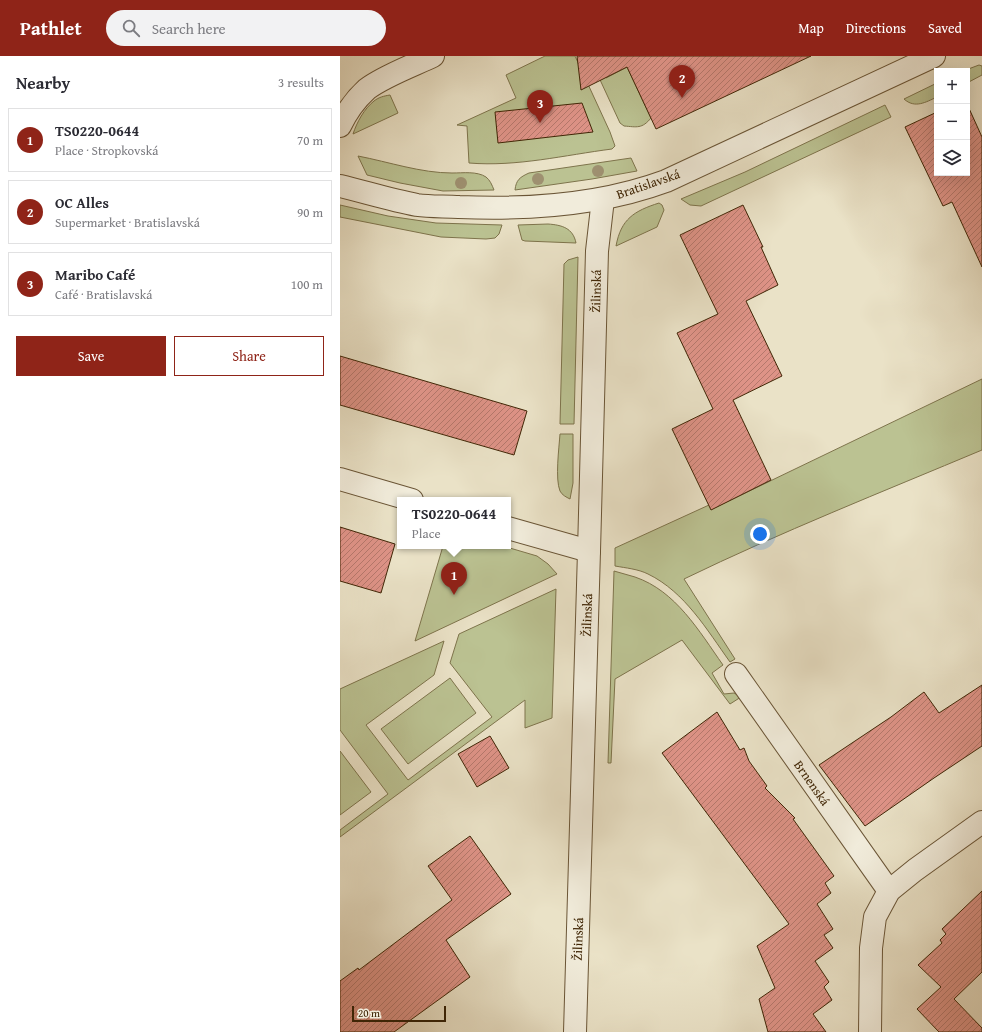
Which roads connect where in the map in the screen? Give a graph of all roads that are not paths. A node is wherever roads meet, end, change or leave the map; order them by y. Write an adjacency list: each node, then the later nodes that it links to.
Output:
1 (434, 56): 3 (street)
2 (934, 56): 5 (street, Bratislavská)
3 (340, 126)
4 (340, 186): 5 (street, Bratislavská)
5 (603, 199): 9 (street, Žilinská)
6 (340, 479): 7 (street)
7 (402, 497)
8 (511, 529): 9 (street)
9 (590, 551): 13 (street, Žilinská)
10 (736, 674): 12 (street, Brnenská)
11 (982, 822): 12 (street)
12 (889, 891): 14 (street)
13 (575, 1032)
14 (870, 1032)

